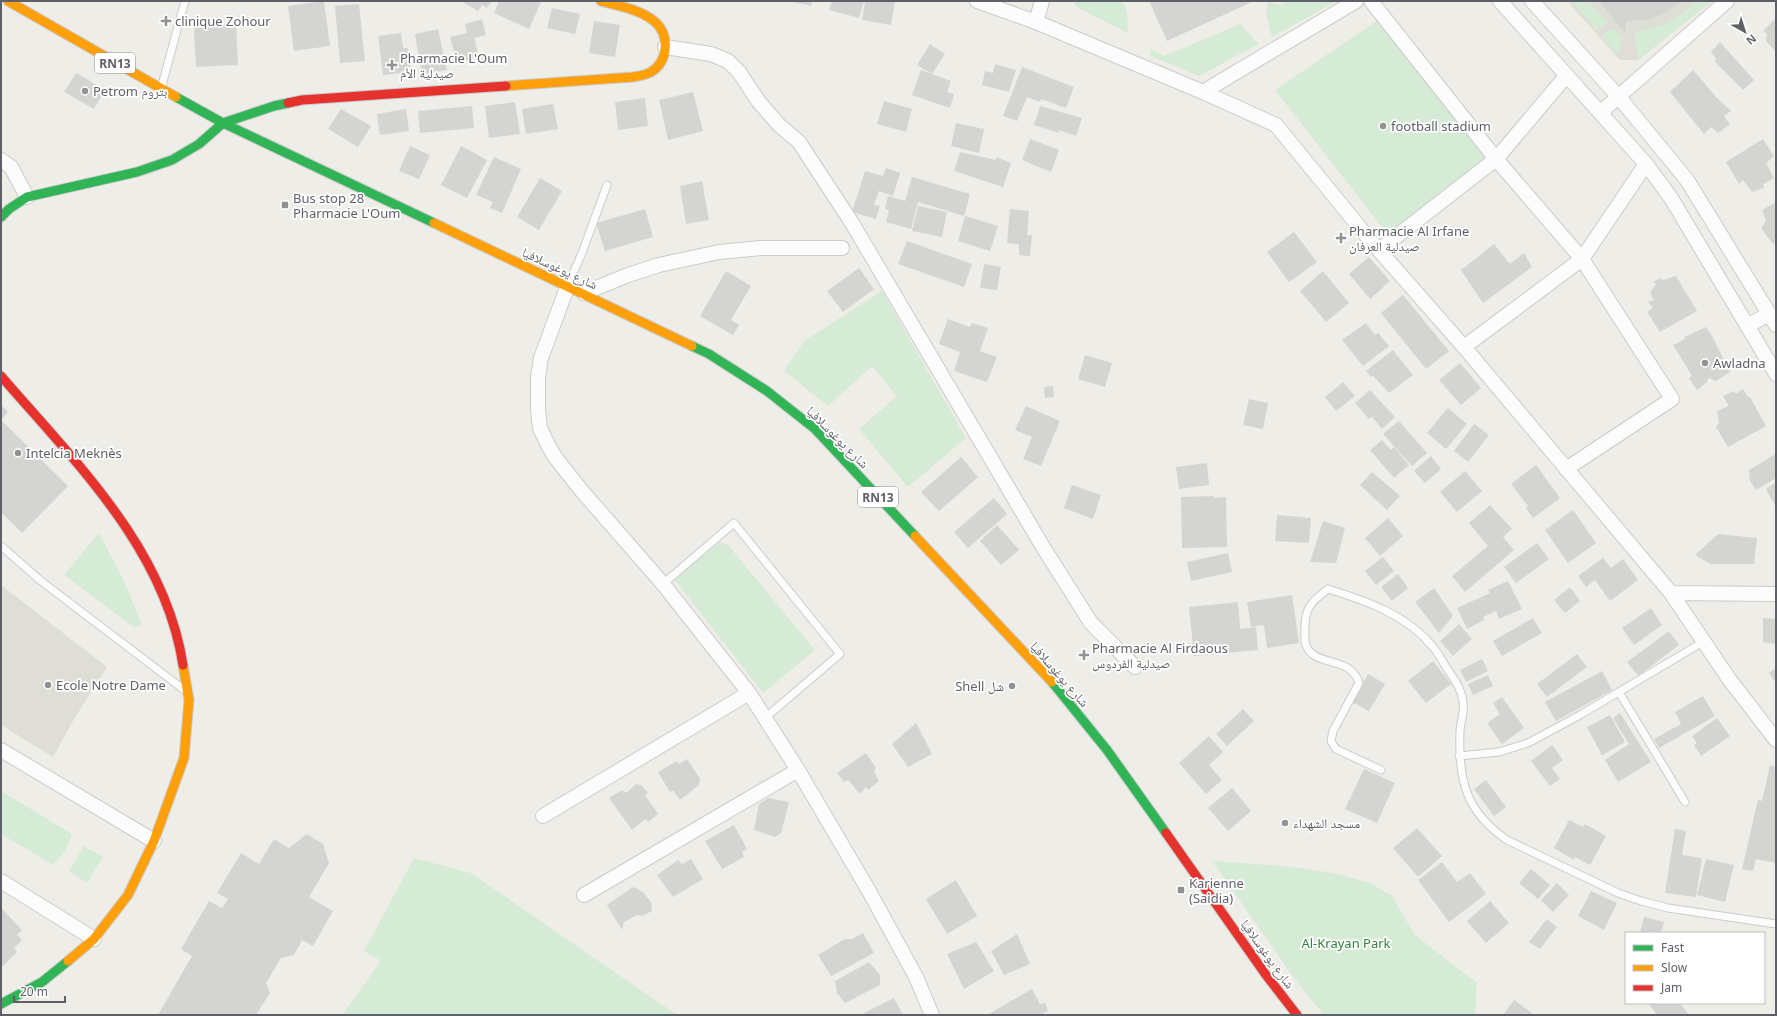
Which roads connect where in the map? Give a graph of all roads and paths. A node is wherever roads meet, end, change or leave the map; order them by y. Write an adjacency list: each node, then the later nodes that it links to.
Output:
1 (8, 1): 14 (main road, RN13)
2 (185, 1): 14 (lane)
3 (601, 1): 12 (main road)
4 (977, 1): 11 (street)
5 (1042, 1): 11 (street)
6 (1356, 1): 15 (street)
7 (1371, 1): 19 (street)
8 (1500, 1): 13 (street)
9 (1532, 1): 16 (street)
10 (1728, 1): 16 (street)
11 (1036, 22): 15 (street)
12 (665, 47): 18 (main road); 41 (street)
13 (1567, 75): 17 (street); 19 (street)
14 (161, 89): 18 (main road, RN13)
15 (1203, 92): 26 (street)
16 (1618, 96): 17 (street); 30 (street)
17 (1601, 112): 21 (street)
18 (223, 123): 23 (main road); 28 (main road, شارع يوغوسلافيا / RN13)
19 (1496, 159): 26 (street); 27 (street)
20 (1, 160): 23 (street)
21 (1646, 164): 27 (street); 31 (street)
22 (607, 185): 28 (lane)
23 (27, 197): 24 (main road)
24 (1, 217)
25 (842, 248): 29 (street)
26 (1379, 250): 32 (street)
27 (1582, 259): 32 (street); 35 (street)
28 (568, 286): 29 (main road, شارع يوغوسلافيا / RN13); 37 (street)
29 (584, 293): 60 (main road, شارع يوغوسلافيا / RN13)
30 (1773, 320): 31 (street)
31 (1747, 326): 33 (street)
32 (1464, 347): 35 (street)
33 (1776, 374)
34 (1, 376): 42 (main road)
35 (1566, 469): 38 (street)
36 (1, 546): 42 (lane)
37 (663, 584): 44 (street); 45 (lane)
38 (1671, 593): 39 (street); 40 (street)
39 (1776, 594)
40 (1703, 642): 43 (lane); 46 (street)
41 (1135, 668)
42 (188, 692): 53 (main road)
43 (1618, 692): 48 (lane); 51 (lane)
44 (749, 693): 45 (street); 52 (street)
45 (765, 718): 49 (street)
46 (1776, 740)
47 (1, 750): 53 (street)
48 (1459, 756): 50 (lane); 56 (lane)
49 (798, 770): 55 (street); 59 (street)
50 (1381, 770)
51 (1685, 802)
52 (543, 816)
53 (154, 841): 57 (main road)
54 (1, 881): 57 (street)
55 (584, 895)
56 (1776, 924)
57 (94, 939): 58 (main road)
58 (1, 1004)
59 (932, 1015)
60 (1297, 1015)

